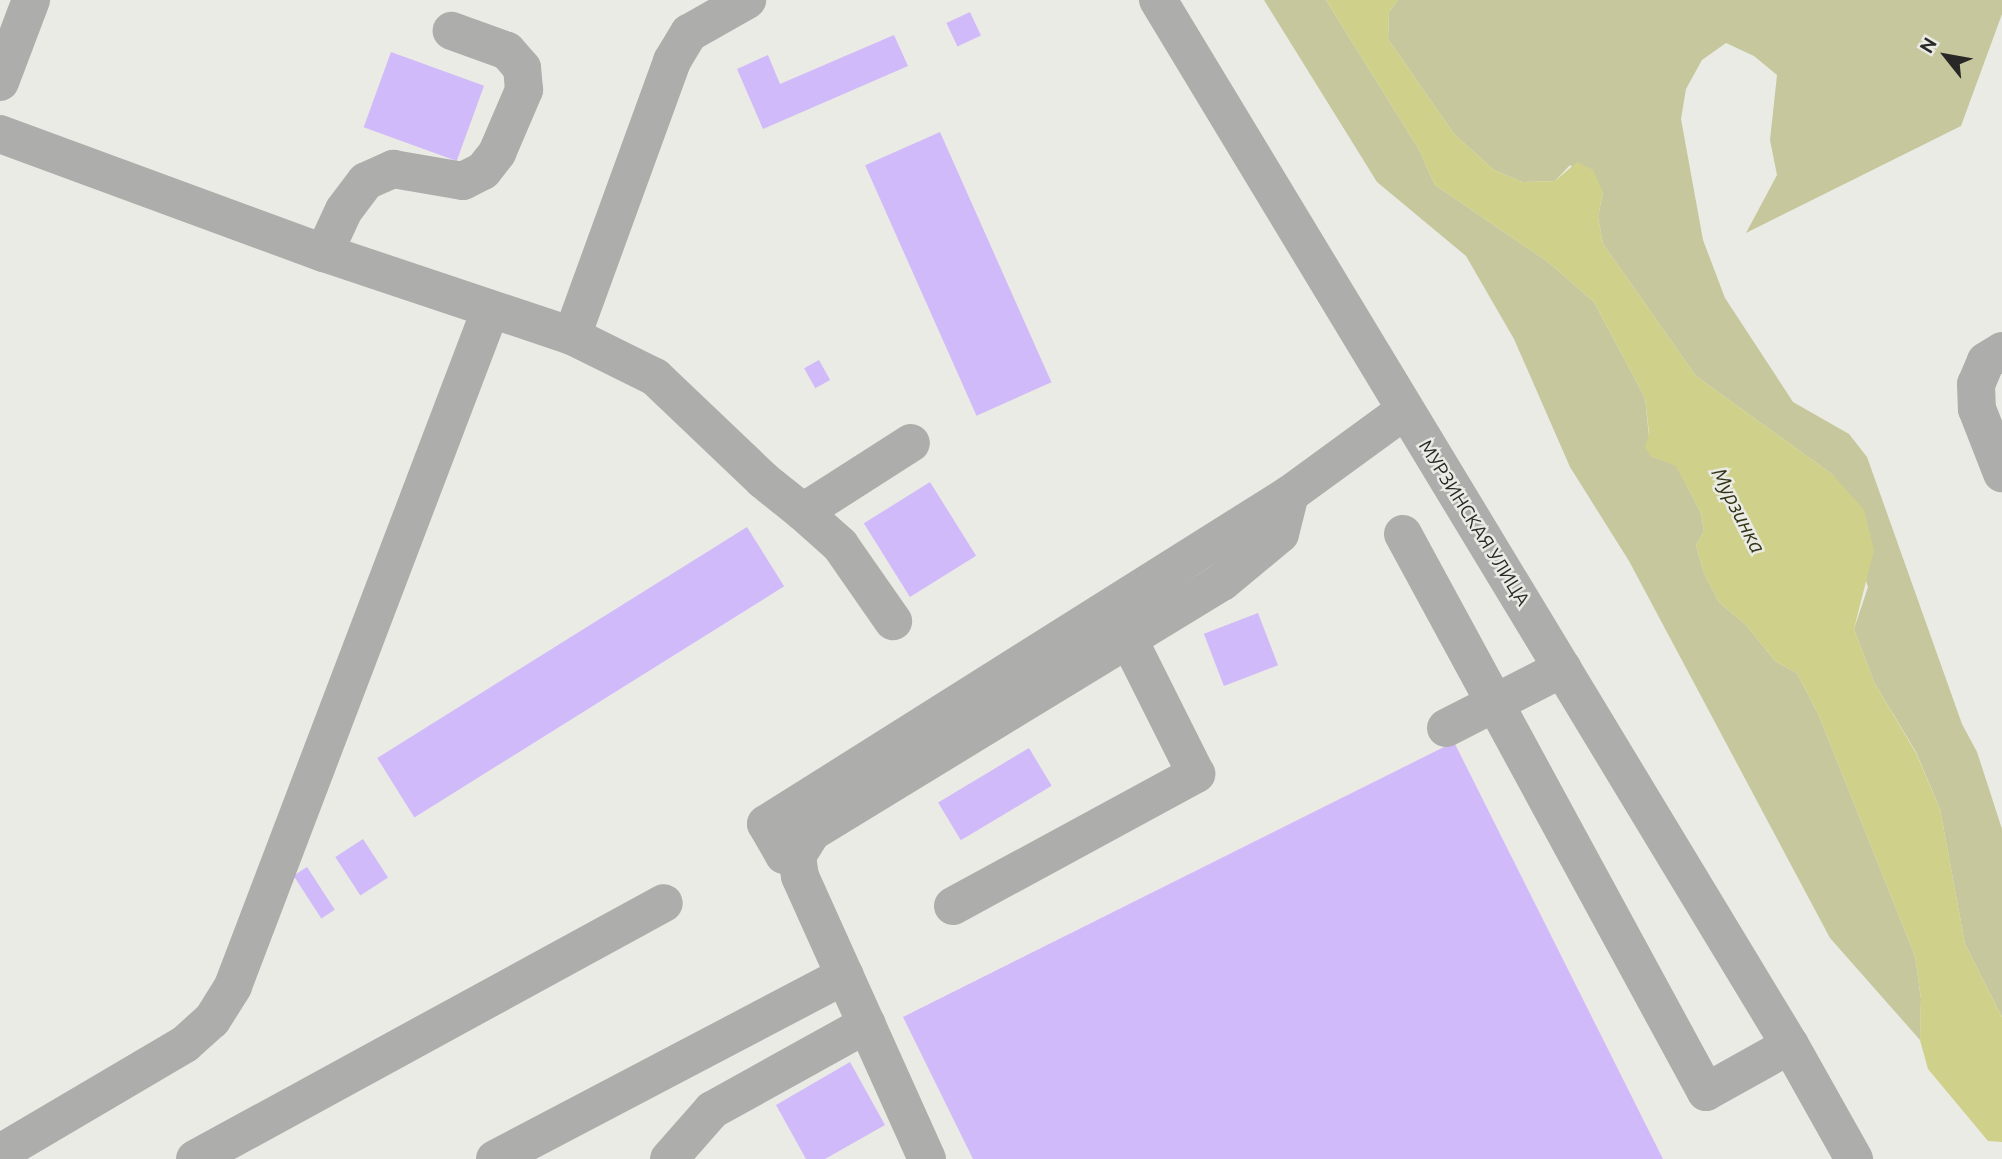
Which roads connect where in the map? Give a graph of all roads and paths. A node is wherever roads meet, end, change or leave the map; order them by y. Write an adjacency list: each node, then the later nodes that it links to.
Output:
1 (31, 0): 5 (street)
2 (747, 0): 9 (street)
3 (1158, 0): 11 (street, МУРЗИНСКАЯ УЛИЦА)
4 (452, 31): 7 (street)
5 (0, 82)
6 (0, 134): 7 (street)
7 (324, 253): 8 (street)
8 (490, 311): 9 (street); 28 (street)
9 (572, 336): 15 (street)
10 (2002, 351): 13 (street)
11 (1405, 410): 14 (street); 19 (street, МУРЗИНСКАЯ УЛИЦА)
12 (911, 443): 15 (street)
13 (2002, 473)
14 (1290, 494): 18 (street); 22 (street)
15 (803, 512): 17 (street)
16 (1403, 534): 20 (street)
17 (893, 621)
18 (1128, 638): 22 (street); 24 (street)
19 (1563, 668): 20 (street); 27 (street, МУРЗИНСКАЯ УЛИЦА)
20 (1494, 704): 21 (street); 27 (street)
21 (1446, 728)
22 (797, 856): 25 (street)
23 (664, 902): 29 (street)
24 (953, 906)
25 (845, 975): 26 (street); 30 (street)
26 (867, 1024): 31 (street); 32 (street)
27 (1790, 1045): 33 (street, МУРЗИНСКАЯ УЛИЦА)
28 (0, 1153)
29 (194, 1159)
30 (495, 1159)
31 (668, 1159)
32 (928, 1159)
33 (1854, 1159)

